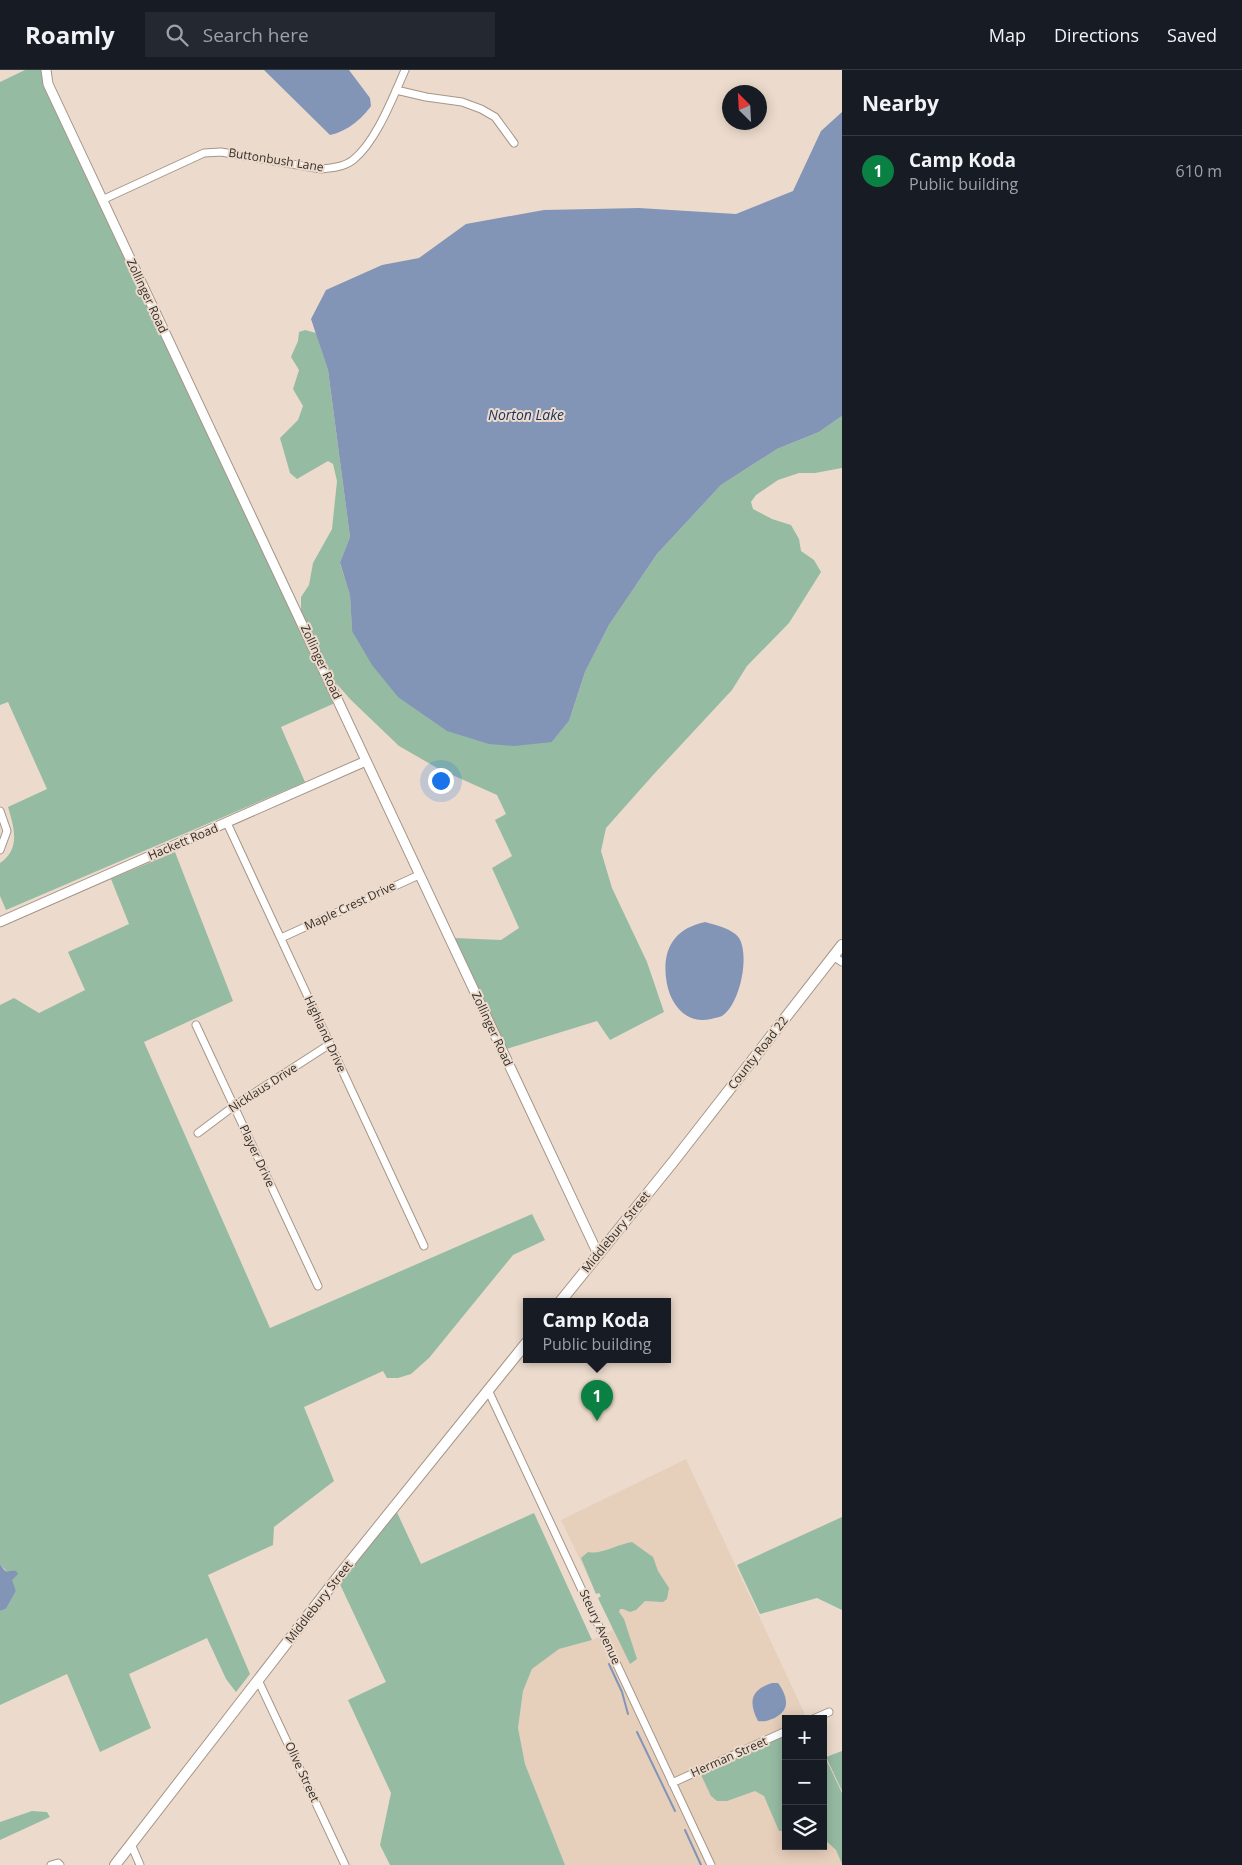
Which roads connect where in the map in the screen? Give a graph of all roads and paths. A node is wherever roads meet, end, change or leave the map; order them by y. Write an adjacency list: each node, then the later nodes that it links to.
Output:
1 (46, 70): 5 (street, Zollinger Road)
2 (405, 70): 3 (street, Buttonbush Lane)
3 (396, 90): 4 (street); 5 (street, Buttonbush Lane)
4 (514, 143)
5 (102, 200): 6 (street, Zollinger Road)
6 (366, 761): 8 (street, Hackett Road); 10 (street, Zollinger Road)
7 (0, 811): 9 (street)
8 (227, 824): 11 (street, Hackett Road); 12 (street, Highland Drive)
9 (0, 850)
10 (419, 875): 12 (street, Maple Crest Drive); 21 (street, Zollinger Road)
11 (1, 919)
12 (281, 938): 16 (street, Highland Drive)
13 (842, 946): 14 (main road, County Road 22)
14 (838, 959): 19 (main road, County Road 22)
15 (196, 1025): 17 (street, Player Drive)
16 (330, 1044): 17 (street, Nicklaus Drive); 20 (street, Highland Drive)
17 (234, 1106): 18 (street, Nicklaus Drive); 22 (street, Player Drive)
18 (198, 1132)
19 (673, 1162): 21 (main road, Middlebury Street)
20 (424, 1246)
21 (598, 1254): 23 (main road, Middlebury Street)
22 (318, 1286)
23 (563, 1298)
24 (523, 1347): 25 (main road, Middlebury Street)
25 (488, 1390): 26 (main road, Middlebury Street); 30 (street, Steury Avenue)
26 (258, 1680): 31 (main road, Middlebury Street); 36 (street, Olive Street)
27 (829, 1712): 28 (street)
28 (822, 1715)
29 (782, 1733): 30 (street, Herman Street)
30 (672, 1783): 37 (street, Steury Avenue)
31 (131, 1844): 34 (main road, Middlebury Street); 35 (street)
32 (51, 1865): 33 (street)
33 (60, 1865)
34 (115, 1865)
35 (140, 1865)
36 (345, 1865)
37 (711, 1865)

